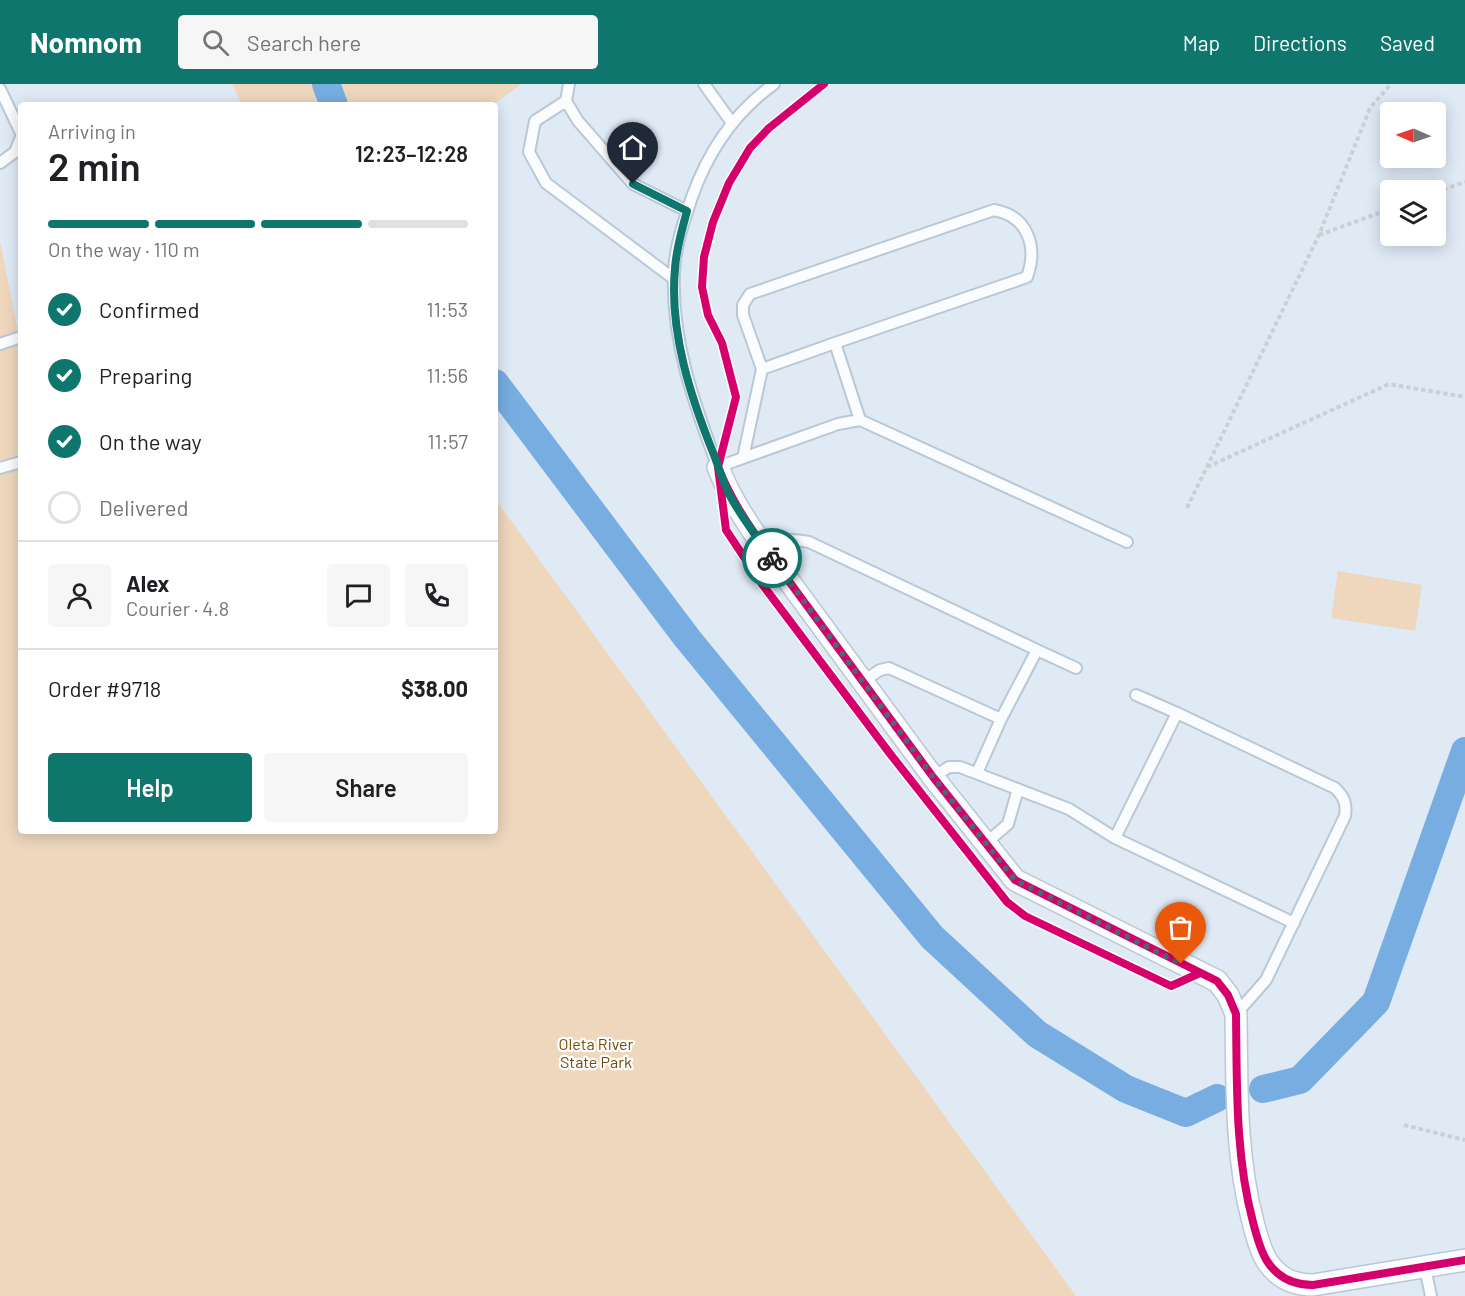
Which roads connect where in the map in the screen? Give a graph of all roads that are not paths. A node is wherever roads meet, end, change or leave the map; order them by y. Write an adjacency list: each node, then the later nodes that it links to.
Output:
1 (570, 84): 5 (lane)
2 (704, 84): 6 (lane)
3 (774, 84): 6 (lane)
4 (0, 89): 7 (lane)
5 (566, 101): 12 (lane); 13 (lane)
6 (732, 123): 12 (lane)
7 (18, 128)
8 (18, 144): 9 (lane)
9 (15, 152): 10 (lane); 11 (lane)
10 (18, 157)
11 (0, 163)
12 (687, 211): 13 (lane)
13 (674, 279): 21 (lane)
14 (18, 338): 16 (lane)
15 (835, 343): 17 (lane); 17 (lane); 18 (lane)
16 (0, 344)
17 (762, 369): 19 (lane)
18 (860, 420): 19 (lane); 23 (lane)
19 (743, 458): 21 (lane)
20 (18, 463): 22 (lane)
21 (718, 466): 24 (street)
22 (0, 468)
23 (1127, 542)
24 (766, 550): 25 (lane); 27 (street)
25 (1037, 650): 26 (lane); 30 (lane)
26 (1076, 668)
27 (862, 682): 30 (lane); 32 (street)
28 (1136, 695): 29 (lane)
29 (1177, 713): 34 (lane); 36 (lane)
30 (1001, 719): 31 (lane)
31 (977, 772): 32 (lane); 33 (lane)
32 (933, 777): 35 (street)
33 (1018, 789): 34 (lane); 35 (lane)
34 (1115, 838): 36 (lane)
35 (985, 844): 37 (street)
36 (1294, 922): 37 (lane)
37 (1236, 1014): 39 (street)
38 (1465, 1260): 39 (street)
39 (1425, 1268): 40 (lane)
40 (1431, 1296)

